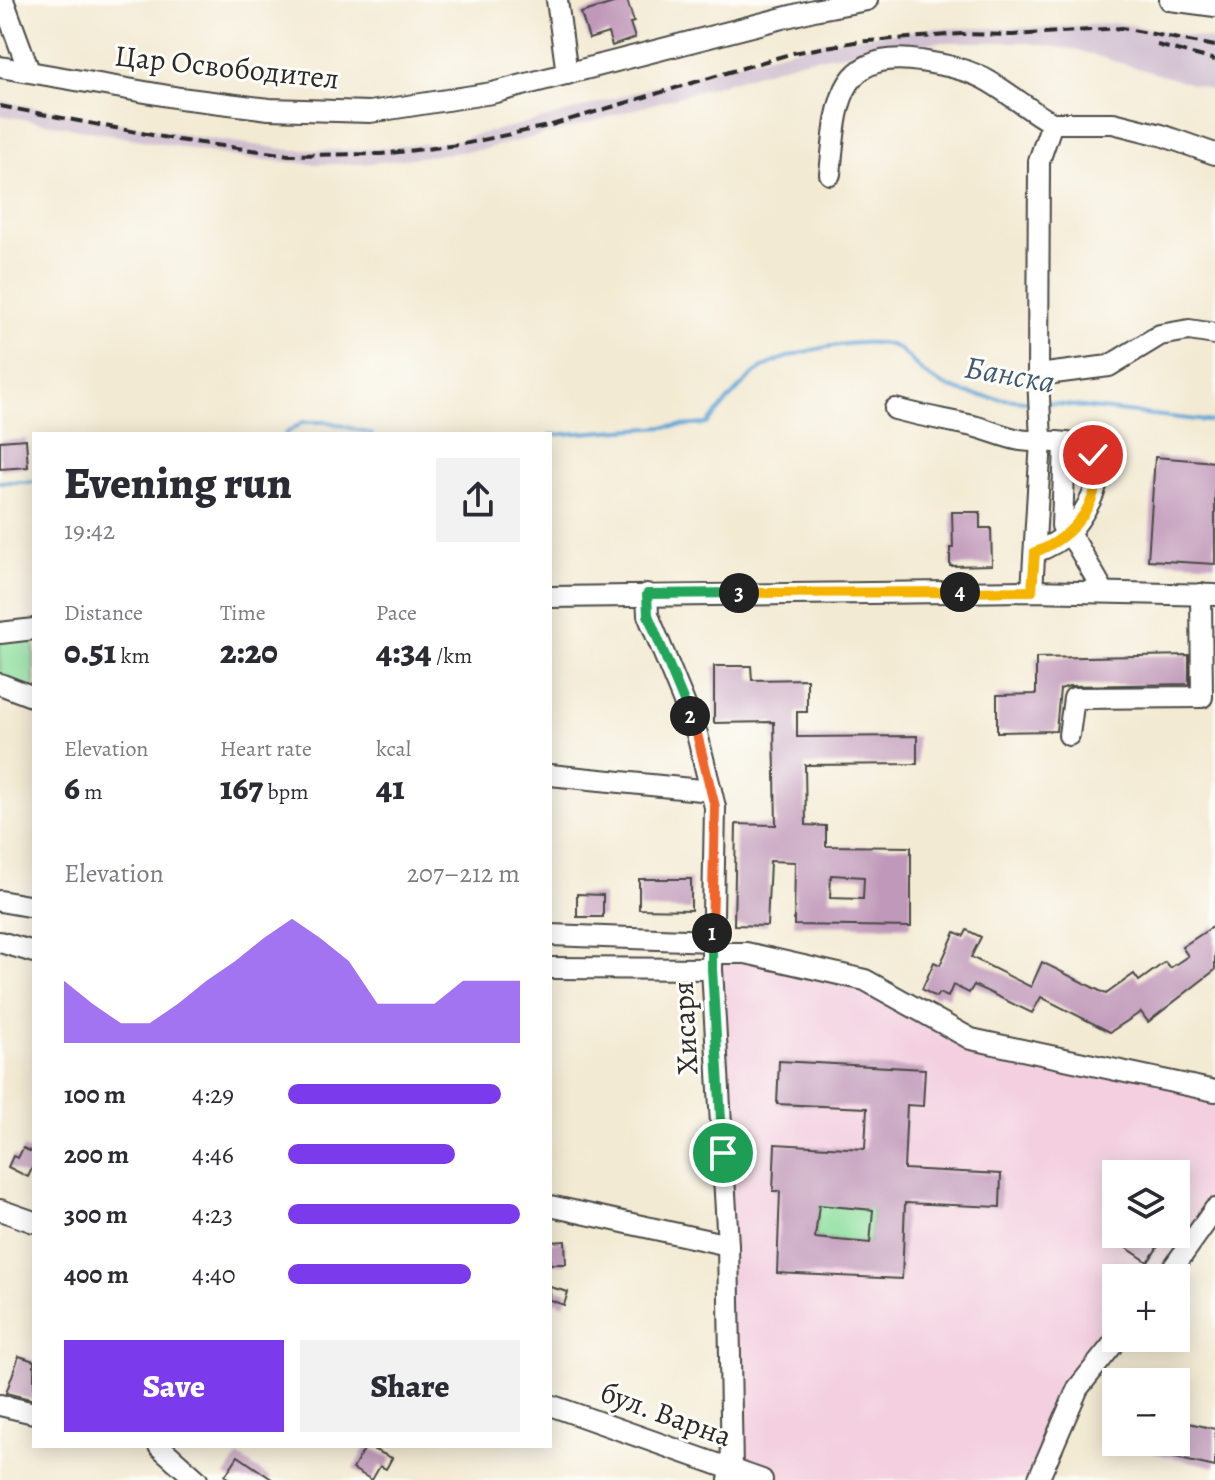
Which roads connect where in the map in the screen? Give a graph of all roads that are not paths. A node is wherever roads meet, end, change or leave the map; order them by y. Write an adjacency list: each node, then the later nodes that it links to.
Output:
1 (3, 0): 7 (street)
2 (557, 0): 8 (street)
3 (867, 0): 8 (street, Цар Освободител)
4 (1170, 0): 5 (street)
5 (1215, 6)
6 (0, 67): 7 (street, Цар Освободител)
7 (29, 71): 8 (street, Цар Освободител)
8 (567, 74)
9 (1052, 123): 10 (street); 11 (street); 13 (street)
10 (1215, 154)
11 (830, 174)
12 (1215, 334): 13 (street)
13 (1038, 375): 15 (street)
14 (895, 409): 15 (street)
15 (1041, 435): 16 (street); 18 (street)
16 (1065, 444): 17 (street); 17 (street)
17 (1068, 536): 18 (street); 20 (street)
18 (1035, 552): 19 (street)
19 (1032, 591): 20 (street); 21 (street)
20 (1104, 592): 22 (street)
21 (647, 594): 23 (street); 30 (street, Хисаря)
22 (1208, 594): 28 (street)
23 (552, 597)
24 (32, 629): 25 (street)
25 (0, 633)
26 (0, 684): 27 (street)
27 (32, 696)
28 (1069, 735)
29 (552, 775): 30 (street)
30 (711, 791): 36 (street, Хисаря)
31 (0, 901): 32 (street)
32 (32, 907)
33 (552, 935): 36 (street)
34 (0, 942): 35 (street)
35 (32, 951)
36 (712, 955): 37 (street); 38 (street); 43 (street, Хисаря)
37 (552, 968)
38 (1215, 1091)
39 (552, 1206): 43 (street)
40 (1215, 1209): 44 (street)
41 (0, 1210): 42 (street)
42 (32, 1221)
43 (728, 1245): 50 (street, Хисаря)
44 (1176, 1264)
45 (1107, 1352): 53 (street)
46 (0, 1405): 48 (street)
47 (552, 1406): 50 (street, бул. Варна)
48 (32, 1413)
49 (161, 1448): 51 (street)
50 (730, 1475): 52 (street, бул. Варна)
51 (197, 1480)
52 (762, 1480)
53 (1038, 1480)

